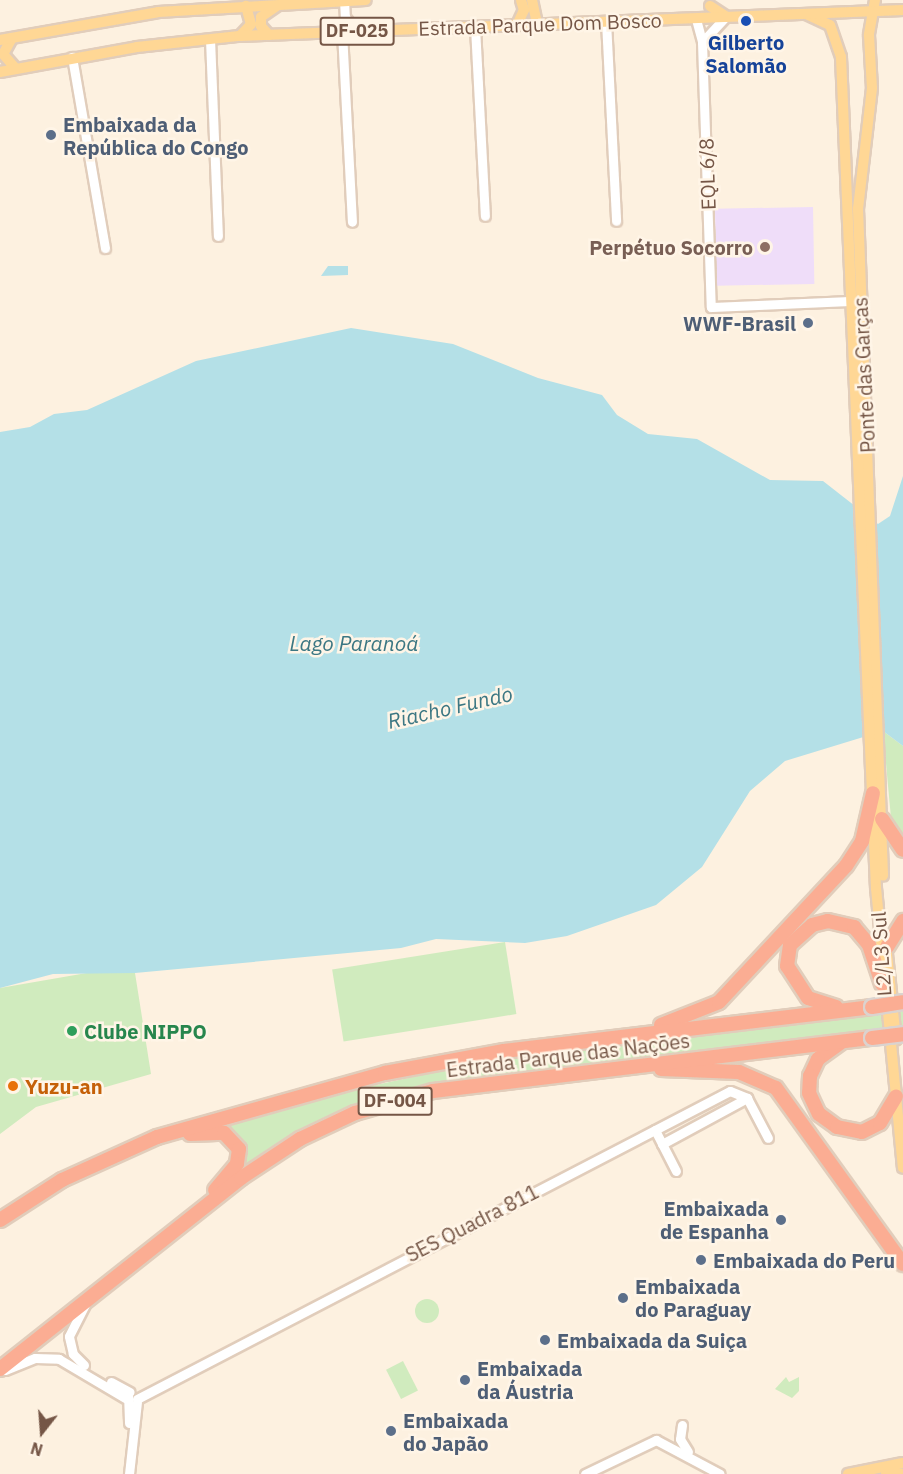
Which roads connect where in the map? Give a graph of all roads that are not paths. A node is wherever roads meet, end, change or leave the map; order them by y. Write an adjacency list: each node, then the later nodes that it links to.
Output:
1 (348, 0): 2 (main road, DF-025); 5 (main road, DF-025); 17 (street)
2 (366, 0)
3 (521, 0): 15 (main road)
4 (532, 0): 14 (main road)
5 (280, 4): 6 (main road, DF-025); 19 (main road)
6 (246, 6): 20 (main road); 21 (main road, DF-025)
7 (710, 6): 11 (main road)
8 (875, 6): 9 (main road, Estrada Parque Dom Bosco / DF-025); 10 (main road, Estrada Parque Dom Bosco / DF-025); 34 (main road, Ponte das Garças)
9 (903, 10)
10 (806, 14): 11 (main road, Estrada Parque Dom Bosco / DF-025); 33 (main road, Ponte das Garças)
11 (726, 18): 12 (main road, Estrada Parque Dom Bosco / DF-025); 24 (street)
12 (696, 19): 13 (main road, Estrada Parque Dom Bosco / DF-025); 24 (street, EQL 6/8)
13 (606, 21): 14 (main road, Estrada Parque Dom Bosco / DF-025); 29 (street)
14 (537, 24): 15 (main road, Estrada Parque Dom Bosco / DF-025)
15 (517, 25): 16 (main road, Estrada Parque Dom Bosco / DF-025)
16 (475, 27): 17 (main road, Estrada Parque Dom Bosco / DF-025); 28 (street)
17 (356, 31): 18 (main road, Estrada Parque Dom Bosco / DF-025)
18 (342, 32): 19 (main road, Estrada Parque Dom Bosco / DF-025); 30 (street)
19 (269, 35): 20 (main road, Estrada Parque Dom Bosco / DF-025)
20 (239, 36): 22 (main road, Estrada Parque Dom Bosco / DF-025)
21 (12, 38): 23 (main road, DF-025); 26 (main road)
22 (210, 39): 25 (main road, Estrada Parque Dom Bosco / DF-025); 31 (street)
23 (0, 40)
24 (702, 42): 33 (street, EQL 6/8)
25 (72, 57): 26 (main road, Estrada Parque Dom Bosco / DF-025); 32 (street)
26 (16, 69): 27 (main road, Estrada Parque Dom Bosco / DF-025)
27 (0, 72)
28 (485, 216)
29 (616, 221)
30 (352, 222)
31 (218, 236)
32 (105, 248)
33 (851, 301): 34 (main road, Ponte das Garças)
34 (865, 491): 35 (main road, Ponte das Garças); 36 (main road, Ponte das Garças)
35 (870, 739): 37 (main road, L2/L3 Sul)
36 (879, 752): 38 (main road, L2/L3 Sul)
37 (873, 793): 42 (main road, L2/L3 Sul); 46 (highway)
38 (882, 819): 39 (highway); 41 (main road, L2/L3 Sul)
39 (903, 850)
40 (903, 921): 41 (highway)
41 (887, 947): 50 (main road, L2/L3 Sul)
42 (882, 984): 44 (highway); 50 (main road, L2/L3 Sul)
43 (903, 1002): 44 (highway, Estrada Parque das Nações / DF-004, bridge)
44 (869, 1008): 46 (highway, Estrada Parque das Nações / DF-004)
45 (903, 1034): 47 (highway, Estrada Parque das Nações / DF-004, bridge)
46 (609, 1038): 52 (highway, Estrada Parque das Nações / DF-004)
47 (843, 1041): 48 (highway, Estrada Parque das Nações / DF-004); 50 (highway)
48 (633, 1065): 57 (highway, Estrada Parque das Nações / DF-004); 59 (highway)
49 (747, 1098): 51 (street, SES Quadra 811); 53 (street); 54 (street)
50 (901, 1098): 55 (main road, L2/L3 Sul)
51 (655, 1130): 54 (street); 62 (street, SES Quadra 811)
52 (157, 1137): 57 (highway); 58 (highway, Estrada Parque das Nações / DF-004)
53 (768, 1138)
54 (662, 1144): 56 (street)
55 (903, 1168)
56 (676, 1171)
57 (194, 1214): 60 (highway, Estrada Parque das Nações / DF-004)
58 (0, 1220)
59 (903, 1264)
60 (86, 1304): 61 (highway, Estrada Parque das Nações / DF-004); 62 (street)
61 (0, 1371): 62 (street)
62 (131, 1397): 66 (street)
63 (682, 1425): 64 (street)
64 (689, 1454): 67 (street); 68 (street)
65 (903, 1463): 69 (main road)
66 (129, 1474)
67 (585, 1474)
68 (720, 1474)
69 (848, 1474)
70 (886, 1474): 71 (main road)
71 (902, 1474)

